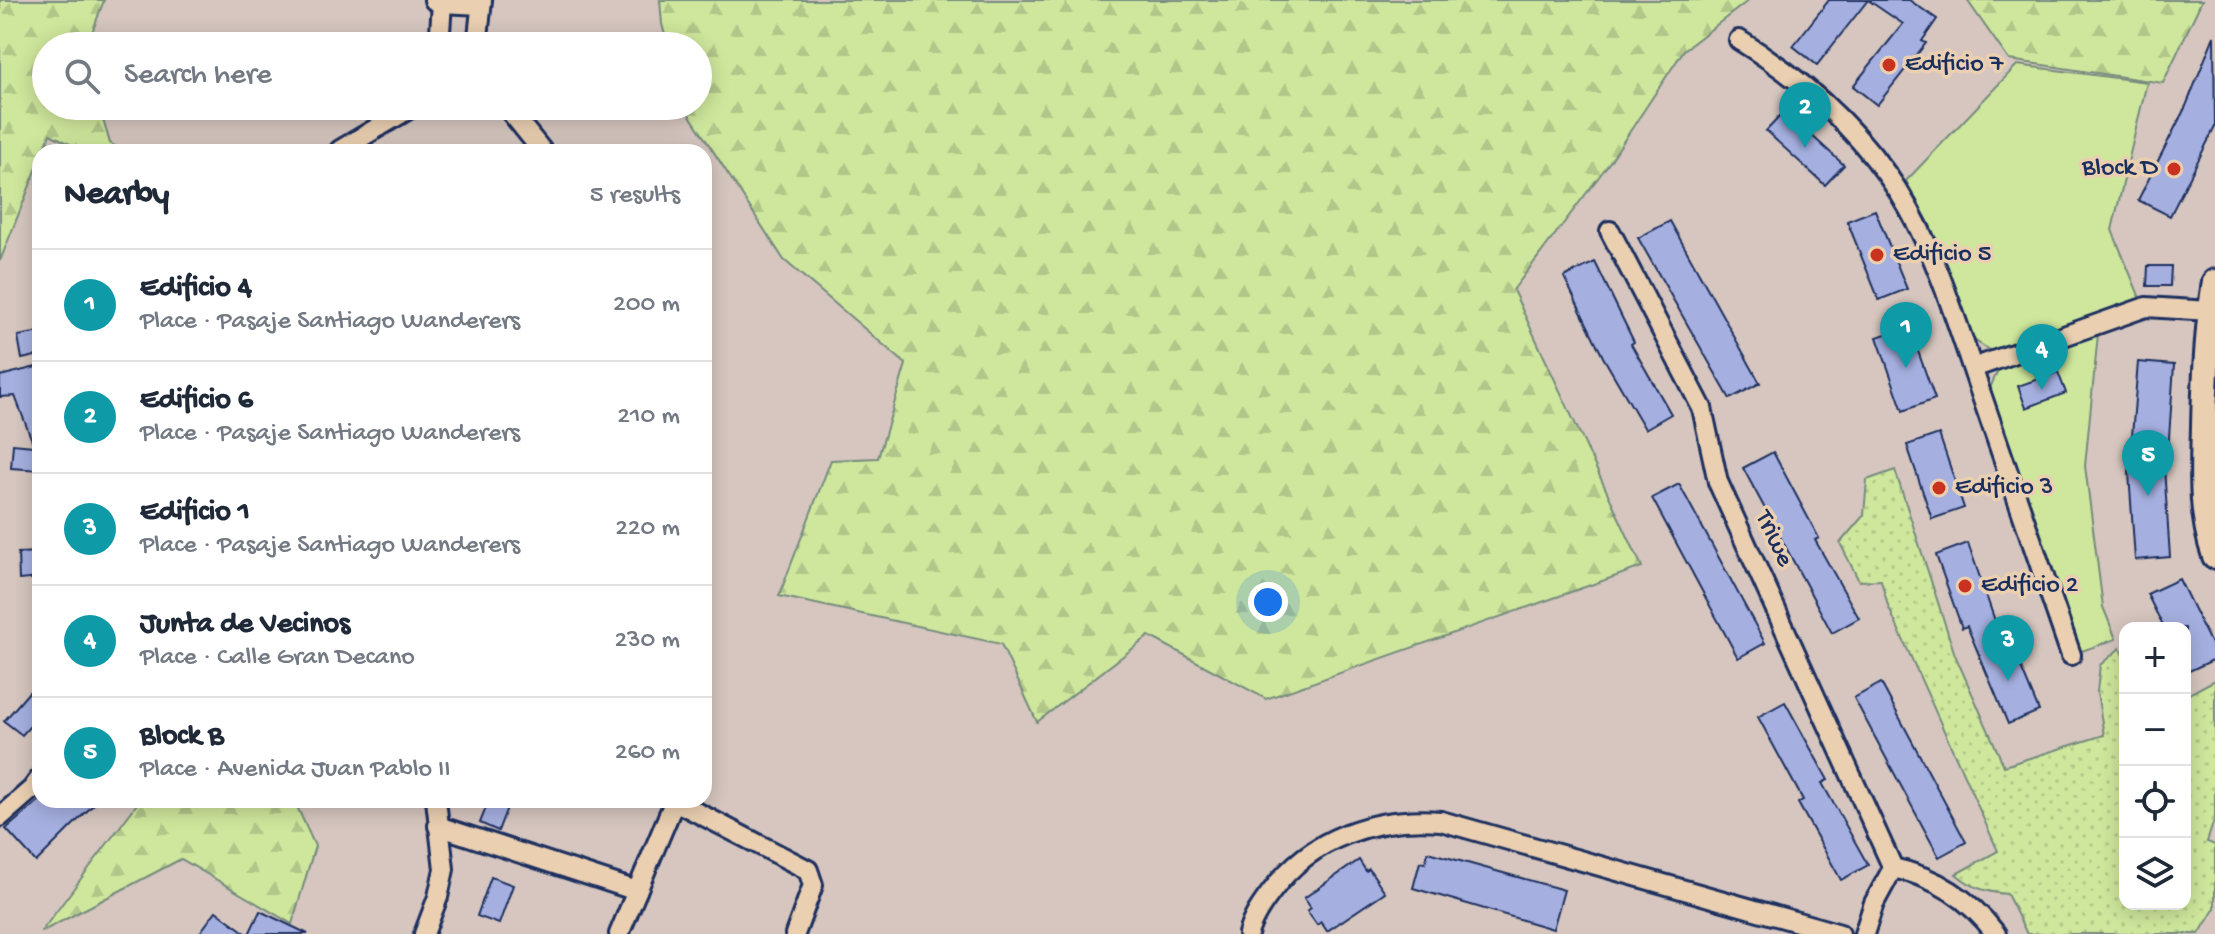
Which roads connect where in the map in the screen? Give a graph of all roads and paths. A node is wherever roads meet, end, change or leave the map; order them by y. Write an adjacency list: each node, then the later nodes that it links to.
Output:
1 (438, 1): 2 (street); 3 (street)
2 (481, 2): 4 (street)
3 (439, 32)
4 (478, 32)
5 (1739, 40): 13 (street)
6 (390, 120): 8 (street)
7 (517, 120): 9 (street)
8 (350, 144)
9 (537, 144)
10 (1610, 231): 23 (street, Triwe)
11 (2215, 282): 12 (street)
12 (2210, 311): 13 (street); 14 (street)
13 (1973, 368): 16 (street)
14 (2208, 490): 15 (street)
15 (2215, 556)
16 (2071, 655)
17 (32, 789): 21 (street)
18 (437, 808): 22 (street)
19 (672, 808): 24 (street)
20 (688, 808): 27 (street)
21 (0, 817)
22 (438, 826): 24 (street); 25 (street)
23 (1893, 868): 30 (street); 31 (street)
24 (637, 891): 26 (street)
25 (424, 934)
26 (619, 934)
27 (795, 934)
28 (1248, 934): 29 (street)
29 (1840, 934)
30 (1864, 934)
31 (1996, 934)

